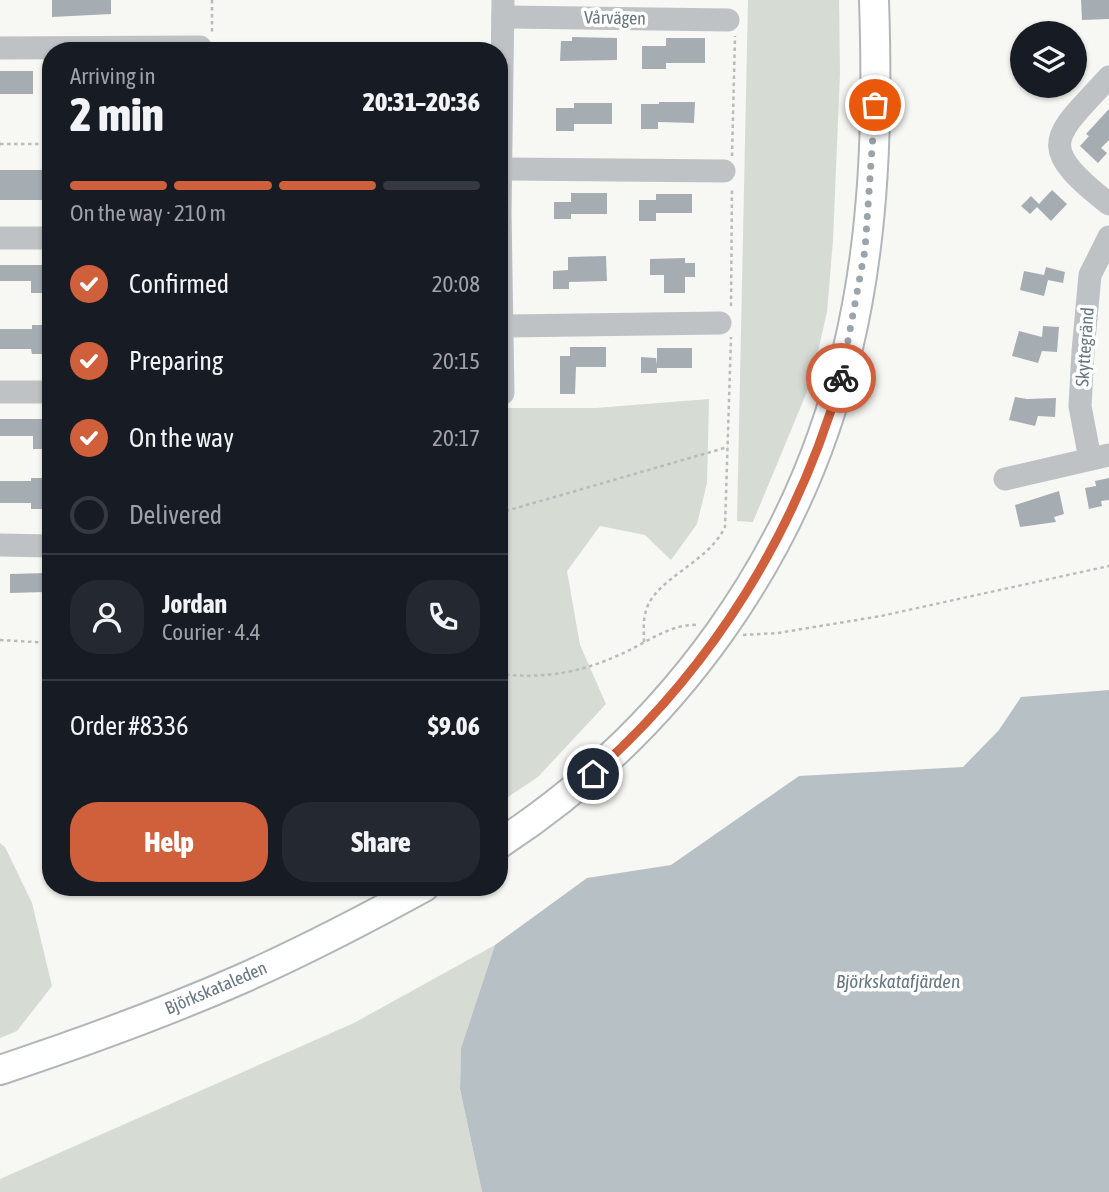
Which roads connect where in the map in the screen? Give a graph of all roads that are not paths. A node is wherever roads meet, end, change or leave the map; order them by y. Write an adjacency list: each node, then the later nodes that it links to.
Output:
1 (874, 0): 24 (main road)
2 (503, 9): 3 (street, Vårvägen); 6 (street, Vårvägen)
3 (727, 20)
4 (206, 40): 5 (street)
5 (154, 42)
6 (503, 42)
7 (42, 46): 8 (street)
8 (0, 48)
9 (1109, 77): 12 (street)
10 (508, 169): 11 (street)
11 (724, 171)
12 (1109, 204)
13 (42, 237): 15 (street)
14 (1109, 237): 20 (street, Skyttegränd)
15 (0, 238)
16 (720, 323): 17 (street)
17 (508, 326)
18 (0, 392): 19 (street)
19 (42, 392)
20 (1100, 457): 21 (street)
21 (1005, 479)
22 (0, 545): 23 (street)
23 (42, 546)
24 (508, 838)
25 (408, 896): 26 (main road, Björkskataleden)
26 (0, 1070)

